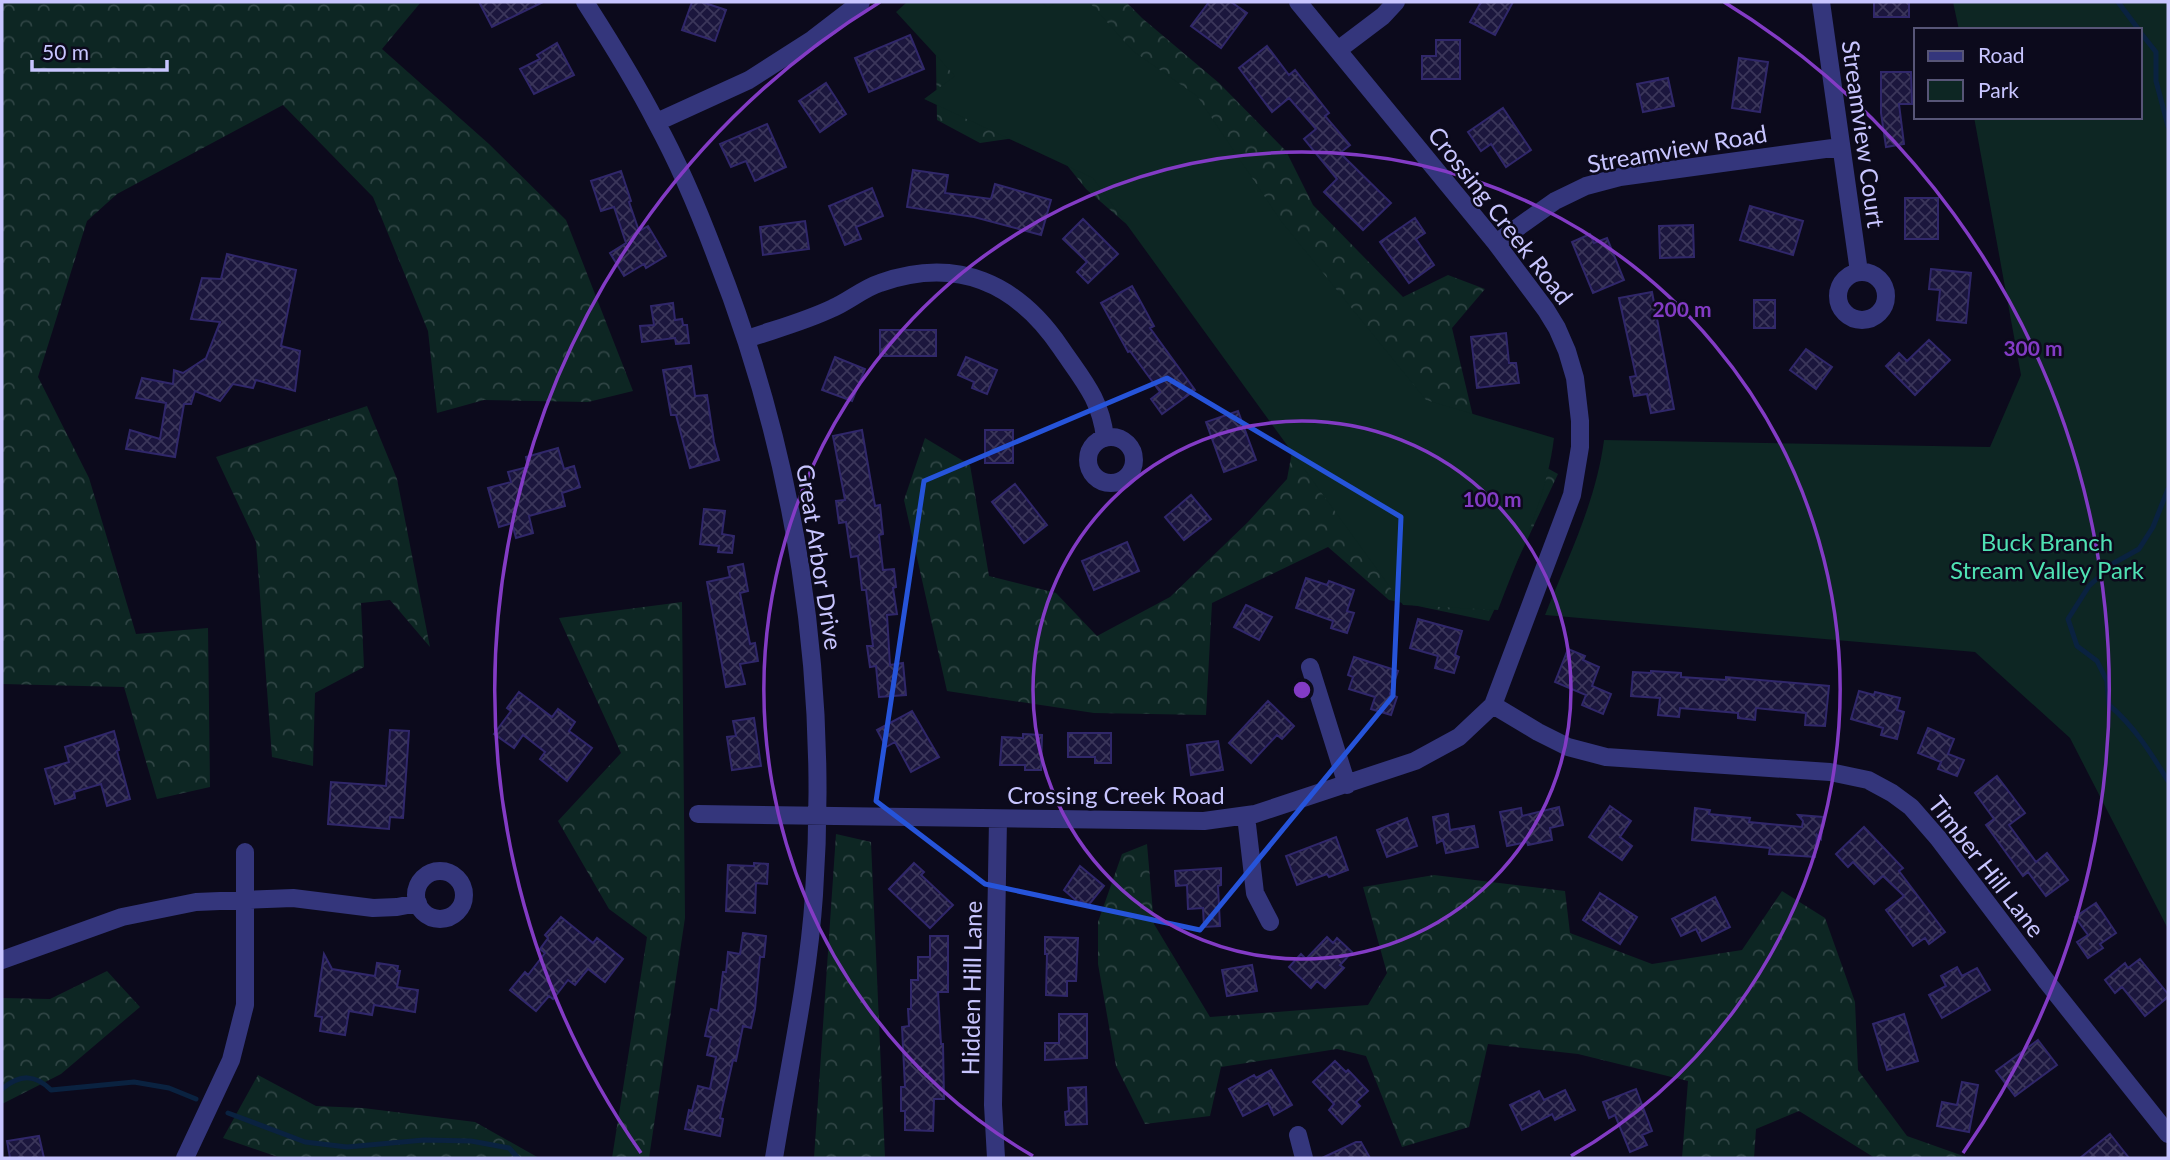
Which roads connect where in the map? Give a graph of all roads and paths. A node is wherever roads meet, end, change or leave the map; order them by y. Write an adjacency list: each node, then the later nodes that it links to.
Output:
1 (585, 2): 7 (street, Great Arbor Drive)
2 (861, 2): 7 (street)
3 (1298, 2): 6 (street, Crossing Creek Road)
4 (1396, 2): 6 (street)
5 (1821, 2): 8 (street, Streamview Court)
6 (1338, 50): 9 (street, Crossing Creek Road)
7 (657, 122): 11 (street, Great Arbor Drive)
8 (1840, 147): 9 (street, Streamview Road); 10 (street, Streamview Court)
9 (1496, 243): 14 (street, Crossing Creek Road)
10 (1859, 272)
11 (747, 339): 12 (street); 17 (street, Great Arbor Drive)
12 (1105, 438)
13 (1310, 667): 15 (street)
14 (1493, 705): 15 (street, Crossing Creek Road); 26 (street, Timber Hill Lane)
15 (1347, 785): 18 (street, Crossing Creek Road)
16 (698, 814): 17 (street, Crossing Creek Road)
17 (818, 816): 19 (street, Crossing Creek Road); 28 (street, Great Arbor Drive)
18 (1246, 816): 19 (street, Crossing Creek Road); 23 (street)
19 (998, 819): 29 (street, Hidden Hill Lane)
20 (245, 852): 21 (street)
21 (245, 900): 22 (street); 24 (street); 27 (street)
22 (418, 903)
23 (1270, 922)
24 (2, 960)
25 (1298, 1135): 30 (street)
26 (2168, 1135)
27 (185, 1158)
28 (774, 1158)
29 (996, 1158)
30 (1304, 1158)

